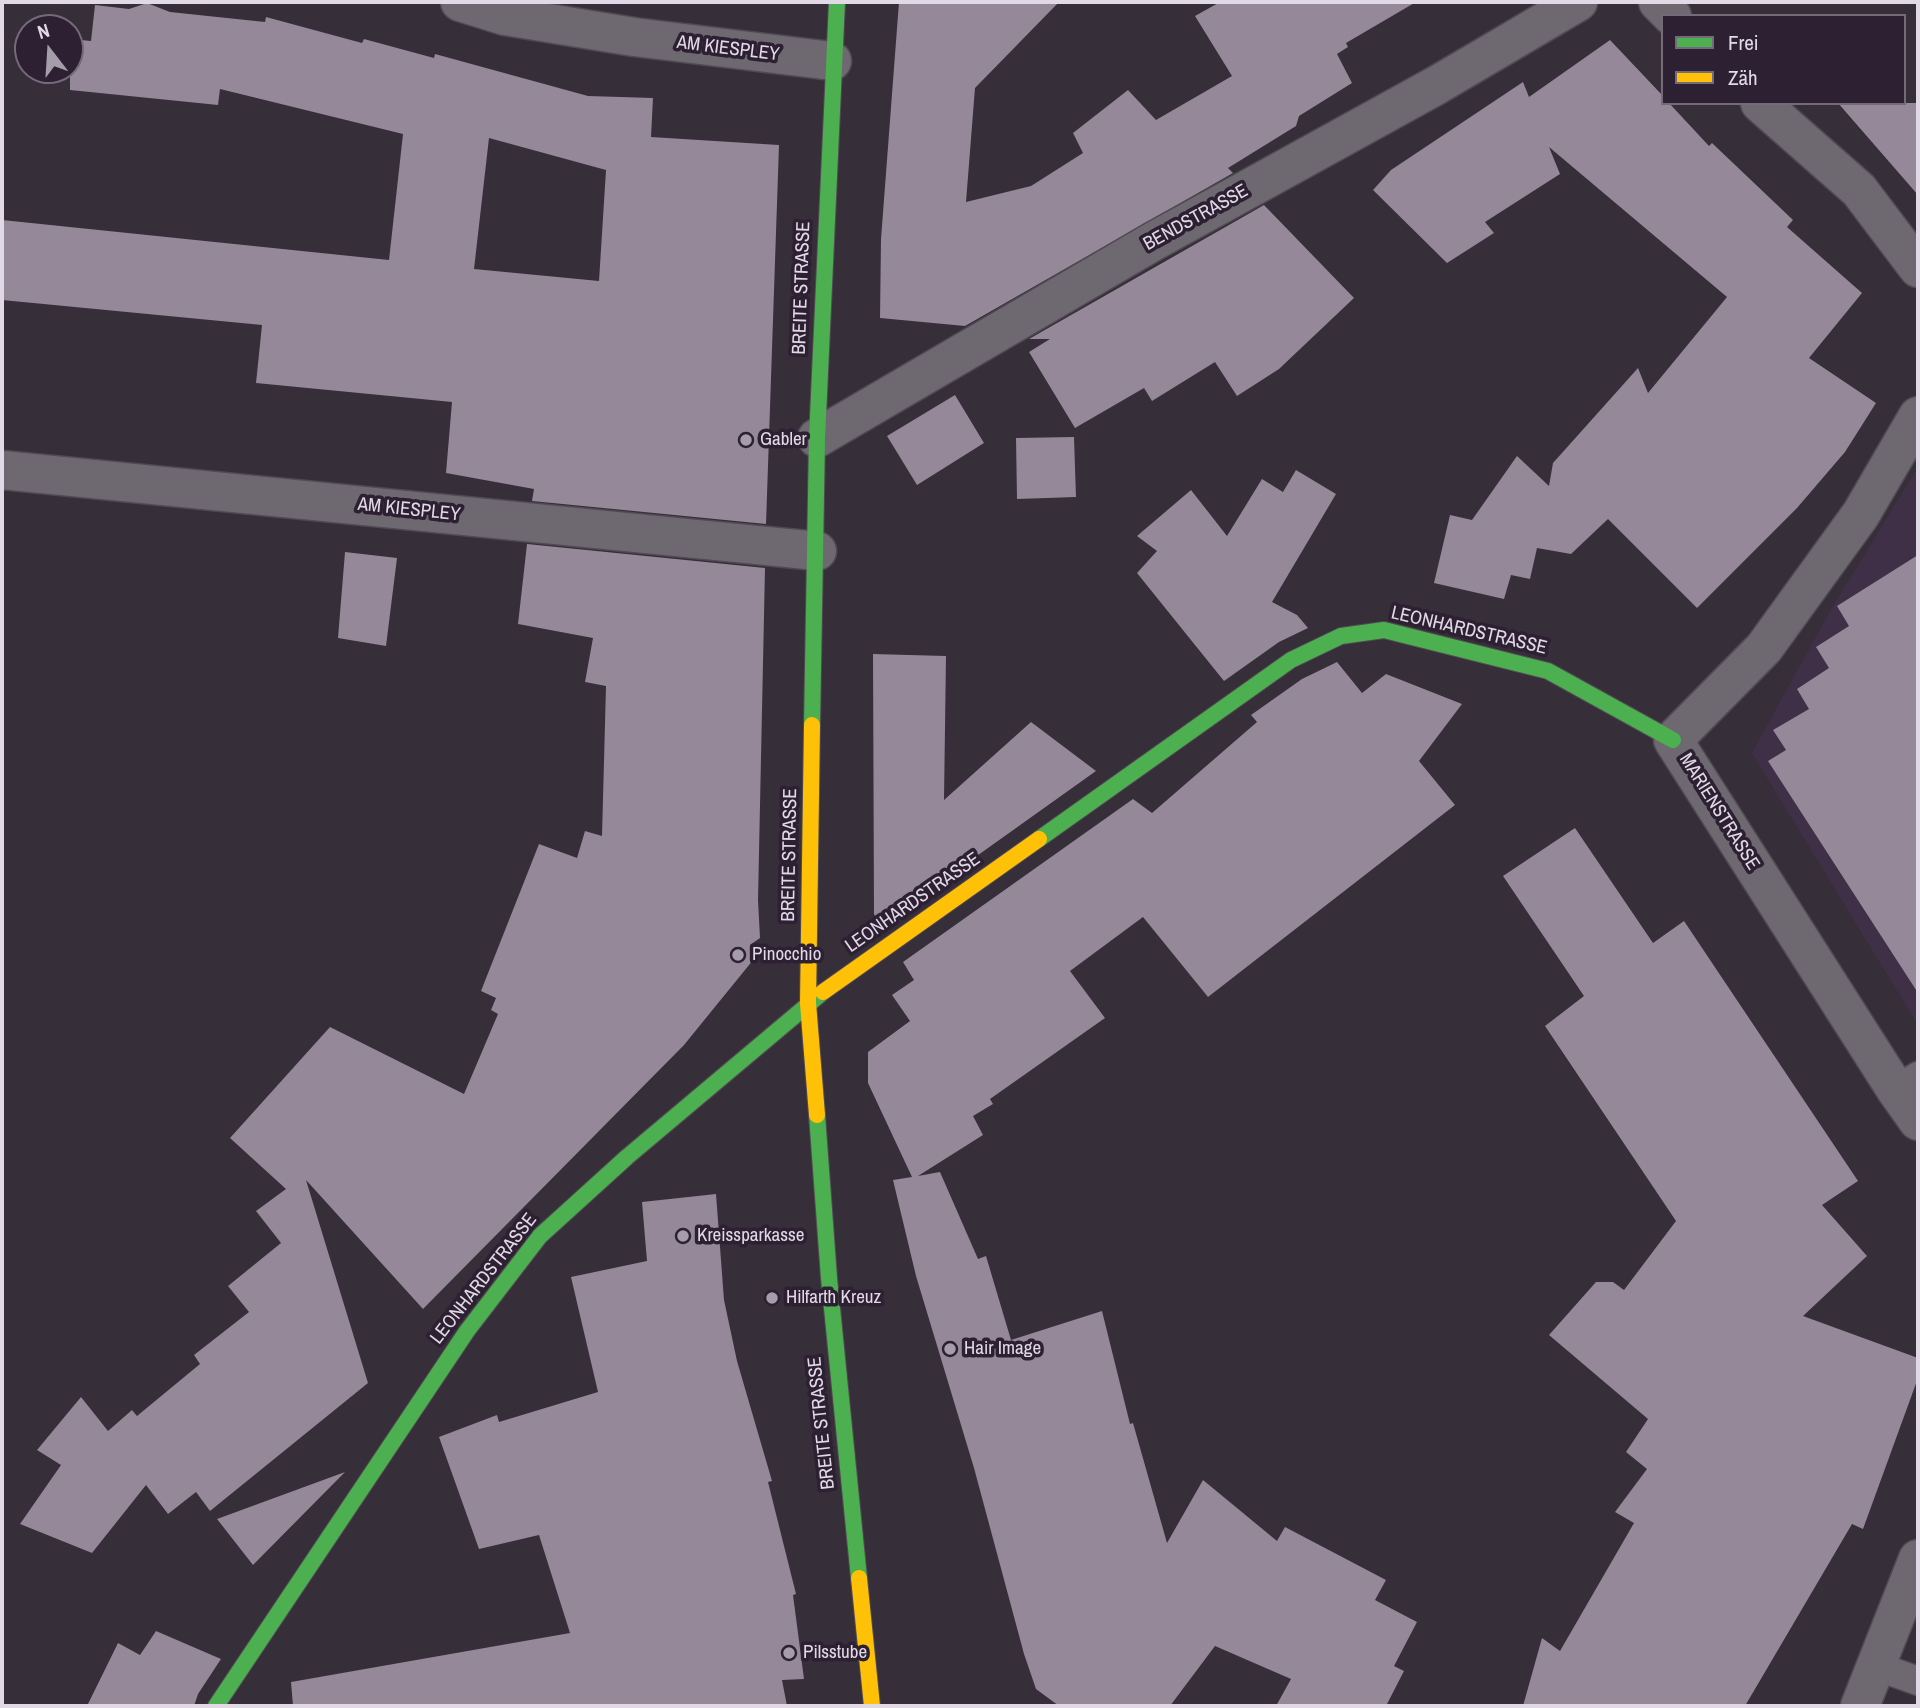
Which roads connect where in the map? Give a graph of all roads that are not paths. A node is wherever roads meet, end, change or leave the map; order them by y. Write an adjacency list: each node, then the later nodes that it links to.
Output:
1 (460, 2): 4 (street, AM KIESPLEY)
2 (837, 2): 4 (main road, BREITE STRASSE)
3 (1578, 2): 8 (street, BENDSTRASSE)
4 (832, 61): 8 (main road, BREITE STRASSE)
5 (1762, 105): 6 (street)
6 (1918, 268)
7 (1918, 416): 11 (street, MARIENSTRASSE)
8 (817, 438): 10 (main road, BREITE STRASSE)
9 (2, 470): 10 (street, AM KIESPLEY)
10 (817, 551): 12 (main road, BREITE STRASSE)
11 (1673, 740): 12 (main road, LEONHARDSTRASSE); 13 (street, MARIENSTRASSE)
12 (808, 1003): 18 (main road, LEONHARDSTRASSE); 19 (main road, BREITE STRASSE)
13 (1907, 1083): 14 (street, MARIENSTRASSE)
14 (1918, 1121)
15 (1918, 1559): 16 (street)
16 (1876, 1666): 17 (lane); 20 (street)
17 (1918, 1681)
18 (216, 1706)
19 (872, 1706)
20 (1860, 1706)

